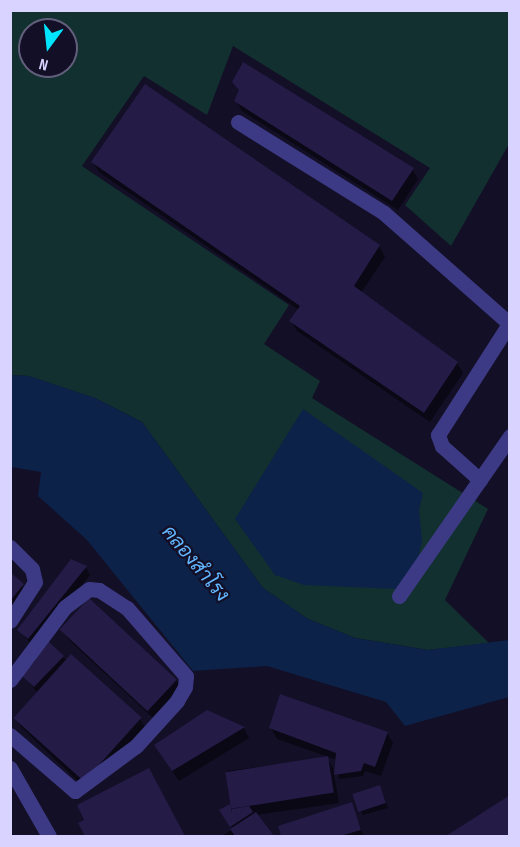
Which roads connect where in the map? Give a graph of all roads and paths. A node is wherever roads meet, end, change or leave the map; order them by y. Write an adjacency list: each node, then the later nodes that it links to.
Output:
1 (238, 122): 2 (street)
2 (509, 324): 4 (street)
3 (510, 436): 4 (street)
4 (480, 480): 6 (street)
5 (10, 547): 7 (street)
6 (399, 596)
7 (10, 621)
8 (10, 680): 10 (street)
9 (10, 735): 10 (street)
10 (27, 749): 11 (street)
11 (10, 762)
12 (10, 768): 13 (street)
13 (49, 837)

